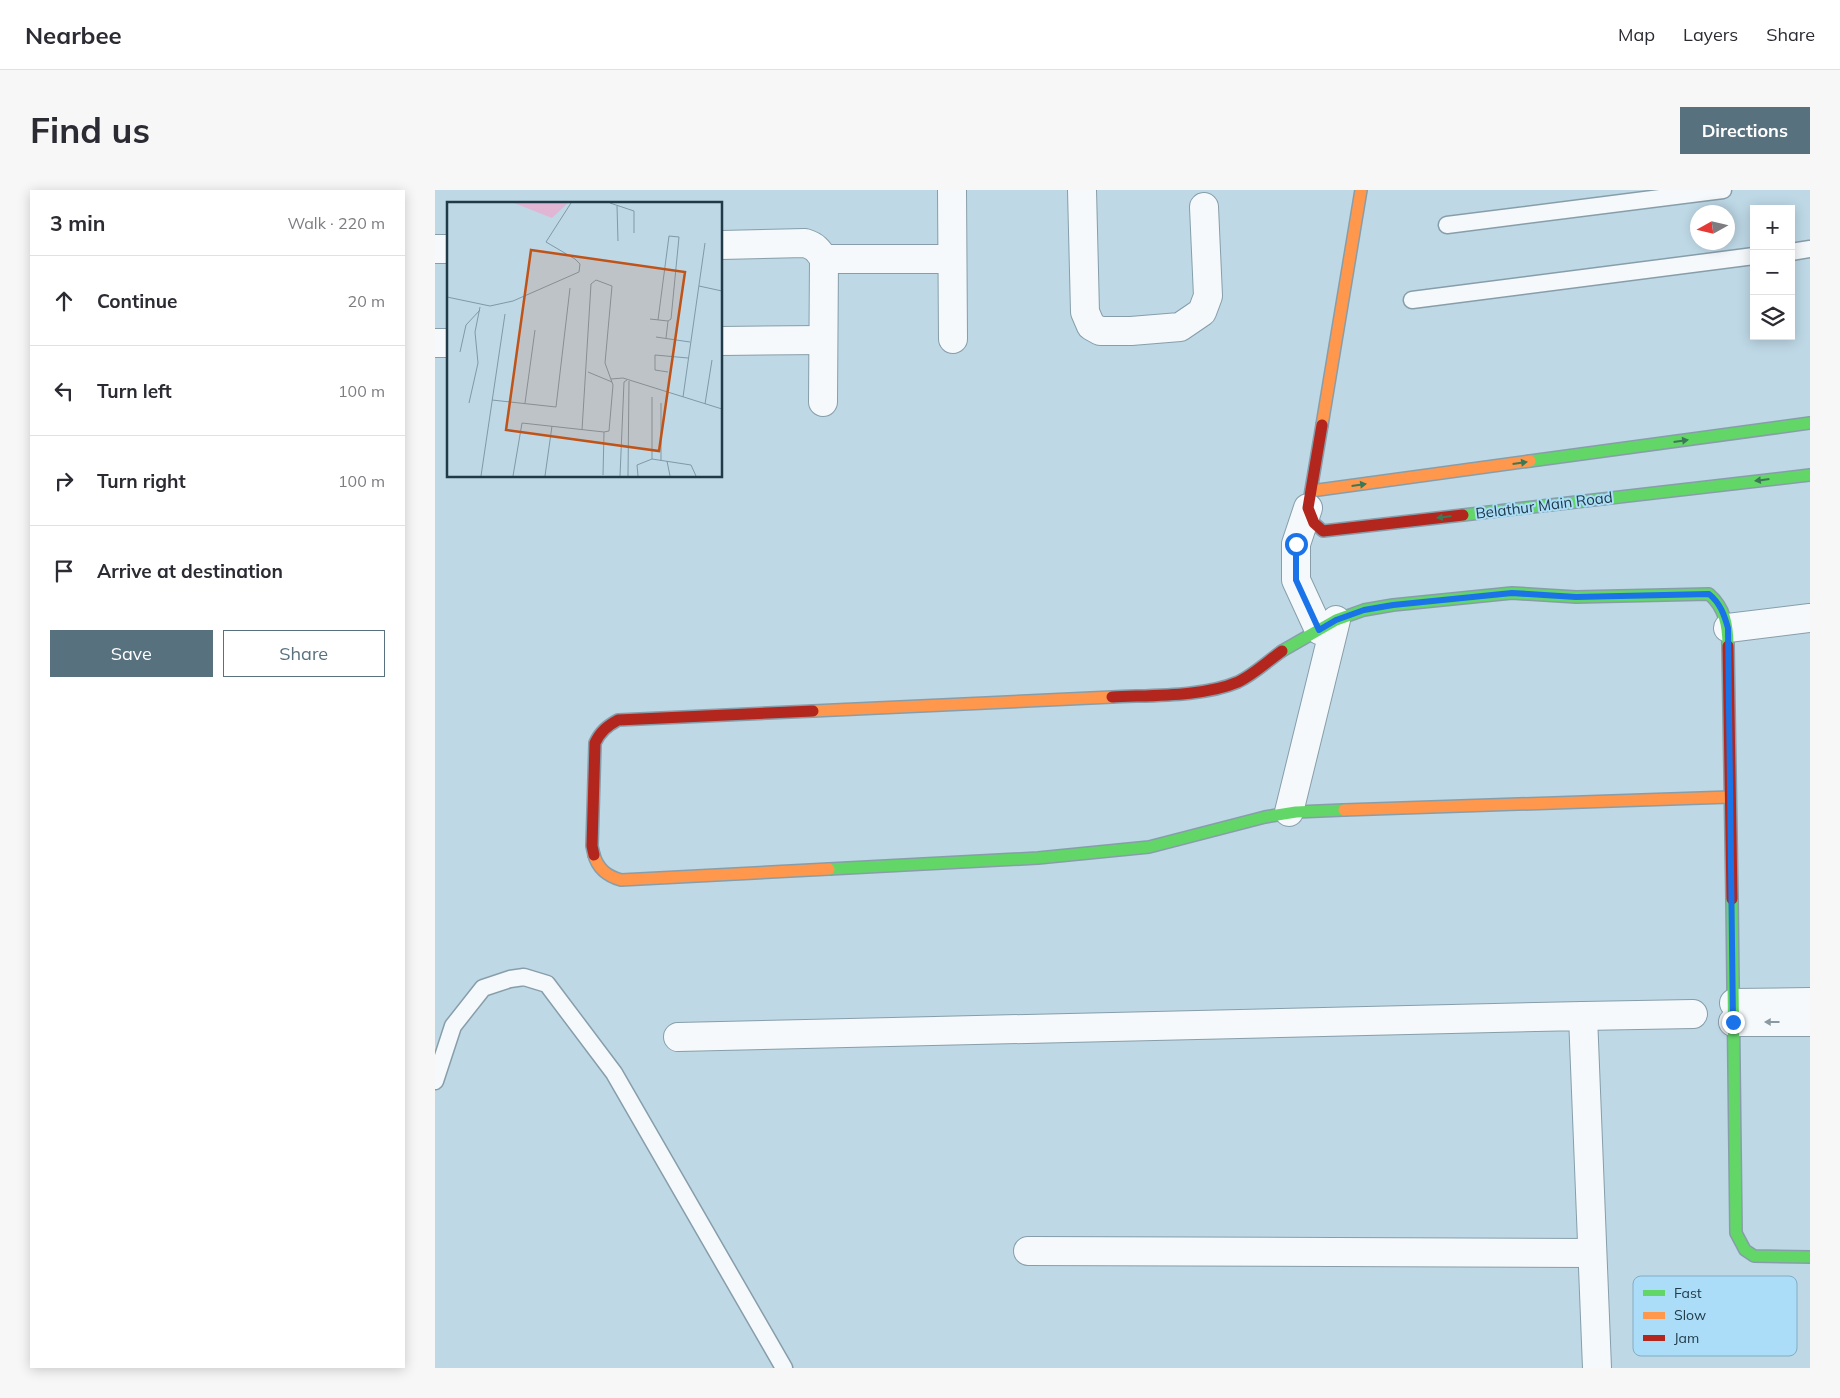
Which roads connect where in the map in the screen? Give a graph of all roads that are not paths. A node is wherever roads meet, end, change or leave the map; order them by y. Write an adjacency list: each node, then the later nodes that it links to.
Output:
1 (952, 190): 12 (street)
2 (1082, 190): 5 (street)
3 (1361, 190): 20 (street)
4 (1723, 190): 6 (lane)
5 (1204, 207)
6 (1447, 225)
7 (723, 245): 11 (street)
8 (1810, 249): 9 (lane)
9 (1795, 251)
10 (1750, 257): 13 (lane)
11 (823, 259): 12 (street); 15 (street)
12 (951, 259): 14 (street)
13 (1412, 300)
14 (953, 338)
15 (823, 340): 16 (street); 17 (street)
16 (723, 341)
17 (823, 402)
18 (1810, 423): 20 (street, one-way to 18)
19 (1810, 475): 20 (street, Belathur Main Road, one-way to 20)
20 (1310, 499): 22 (street)
21 (1810, 618): 23 (street)
22 (1327, 625): 23 (street); 25 (street); 25 (street)
23 (1728, 628): 24 (street)
24 (1730, 797): 25 (street); 27 (street)
25 (1289, 812)
26 (1810, 1002): 27 (street)
27 (1734, 1012): 30 (street, one-way to 27); 35 (street)
28 (1693, 1014): 29 (street)
29 (1583, 1016): 31 (street); 34 (street)
30 (1810, 1022)
31 (678, 1038)
32 (435, 1081): 36 (lane)
33 (1028, 1251): 34 (street)
34 (1592, 1253): 37 (street)
35 (1810, 1257)
36 (784, 1368)
37 (1597, 1368)

